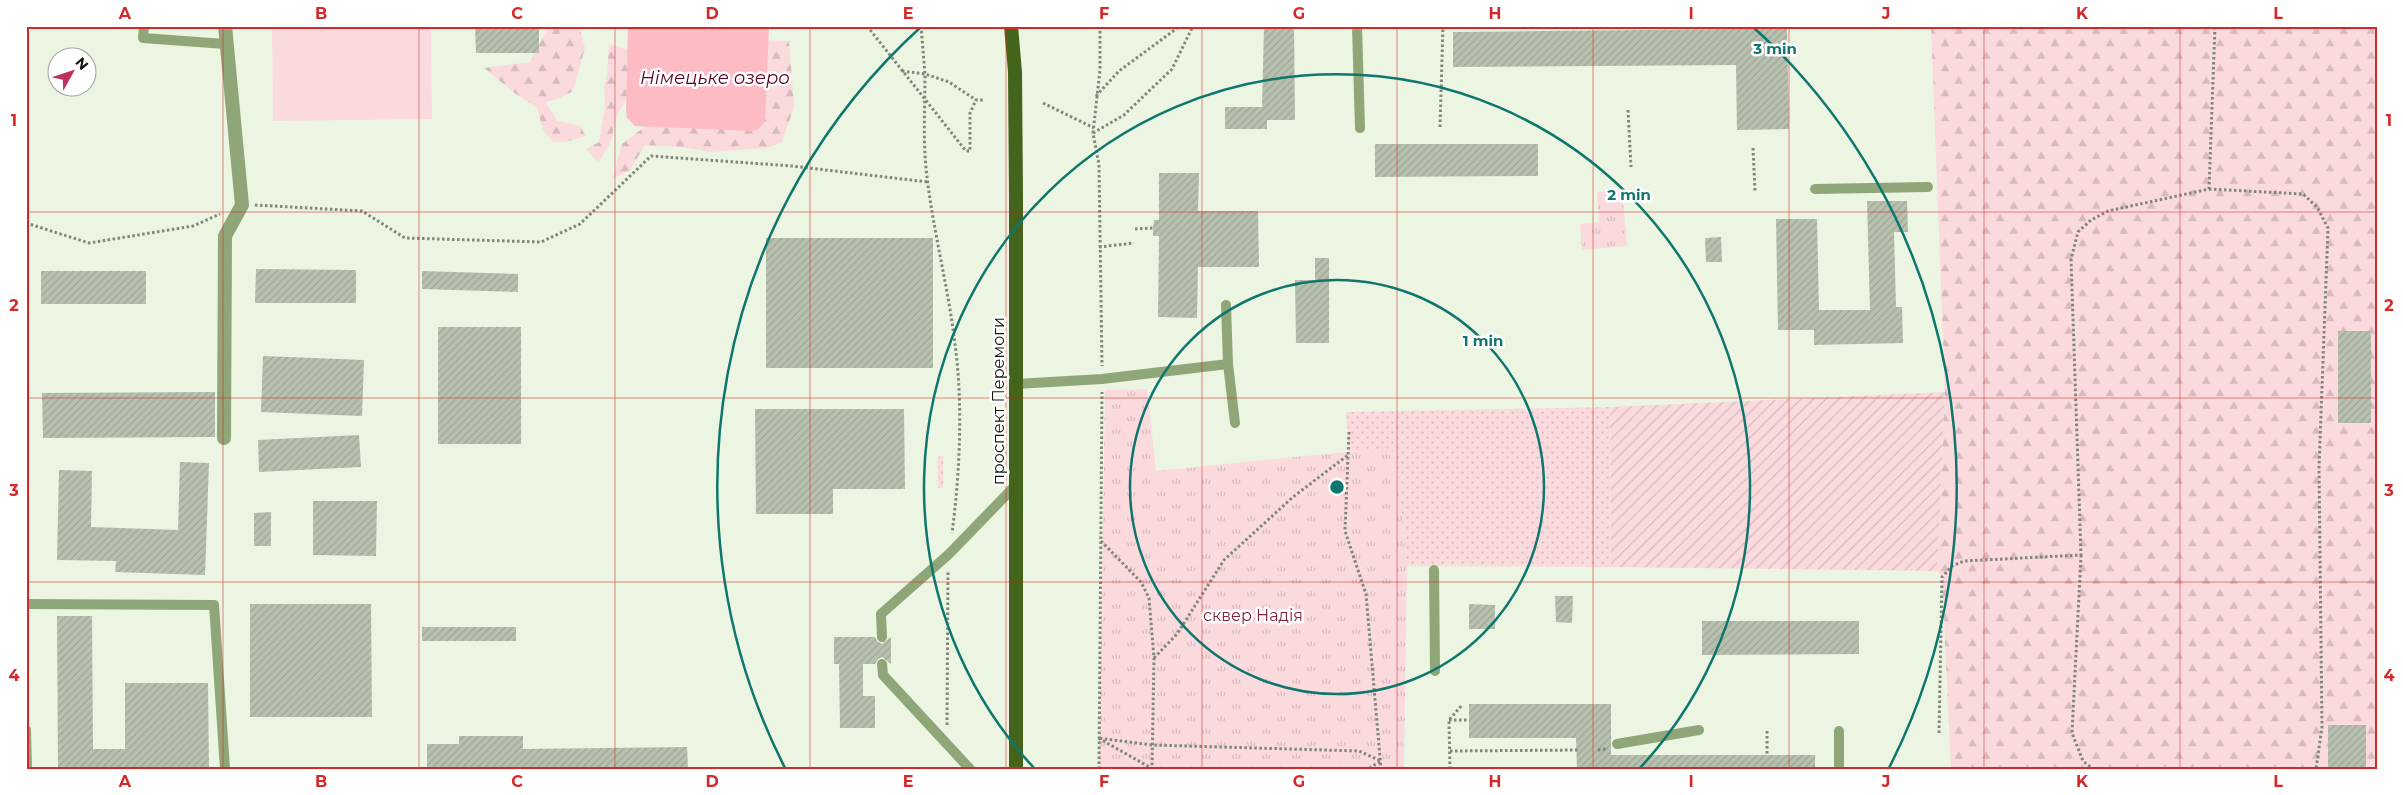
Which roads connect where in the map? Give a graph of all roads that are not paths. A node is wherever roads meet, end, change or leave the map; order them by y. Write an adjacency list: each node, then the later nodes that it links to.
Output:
1 (144, 26): 5 (lane)
2 (225, 26): 5 (street)
3 (1357, 26): 6 (lane)
4 (1013, 29): 11 (main road, проспект Перемоги)
5 (225, 44): 13 (street)
6 (1360, 128)
7 (1928, 187): 8 (lane)
8 (1815, 189)
9 (1226, 305): 10 (lane)
10 (1228, 364): 11 (lane); 12 (lane)
11 (1016, 384): 14 (main road, проспект Перемоги)
12 (1235, 423)
13 (224, 438)
14 (1015, 486): 17 (lane); 27 (main road, проспект Перемоги)
15 (1434, 570): 19 (lane)
16 (26, 604): 25 (lane)
17 (882, 637)
18 (882, 664): 26 (lane)
19 (1435, 671)
20 (26, 730): 24 (lane)
21 (1699, 730): 23 (lane)
22 (1839, 731): 28 (lane)
23 (1618, 744)
24 (27, 769)
25 (224, 769)
26 (970, 769)
27 (1016, 769)
28 (1839, 769)

